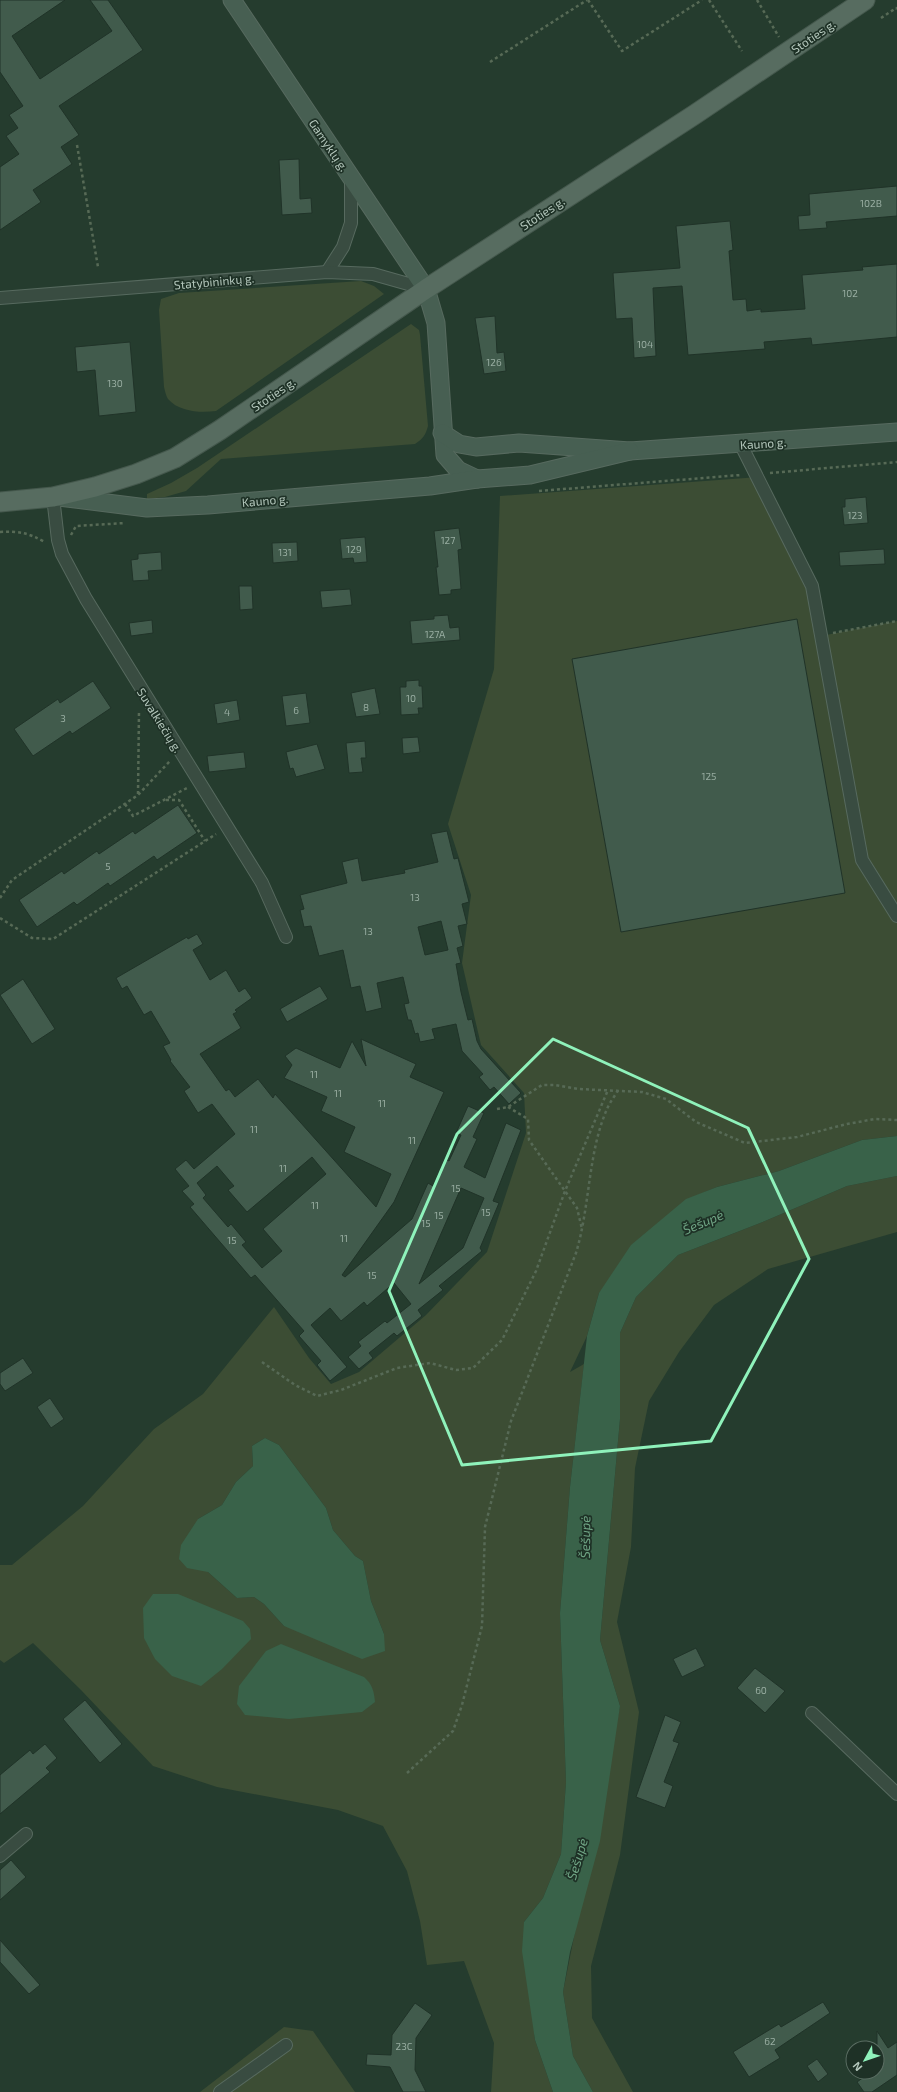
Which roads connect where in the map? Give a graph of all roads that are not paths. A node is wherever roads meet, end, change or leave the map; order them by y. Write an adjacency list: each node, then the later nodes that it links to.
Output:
1 (232, 0): 3 (main road, Gamyklų g.)
2 (865, 0): 5 (main road, Stoties g.)
3 (351, 178): 4 (street); 5 (main road, Gamyklų g.)
4 (327, 272): 5 (street, Statybininkų g.); 6 (street, Statybininkų g.)
5 (426, 289): 7 (main road, Stoties g.); 9 (main road, Kauno g.)
6 (0, 298)
7 (220, 430): 13 (main road, Kauno g.)
8 (897, 432): 10 (main road, Kauno g.)
9 (442, 433): 11 (main road, Kauno g.); 12 (main road, Kauno g.)
10 (741, 444): 11 (main road, Kauno g.); 15 (street)
11 (630, 451): 12 (main road, Kauno g.)
12 (477, 479): 13 (main road, Kauno g.)
13 (53, 497): 14 (main road, Kauno g.); 16 (street, Suvalkiečių g.)
14 (0, 502)
15 (897, 916)
16 (286, 937)
17 (812, 1713): 18 (street)
18 (897, 1794)
19 (26, 1834): 20 (street)
20 (0, 1856)
21 (286, 2044): 22 (street)
22 (220, 2092)

